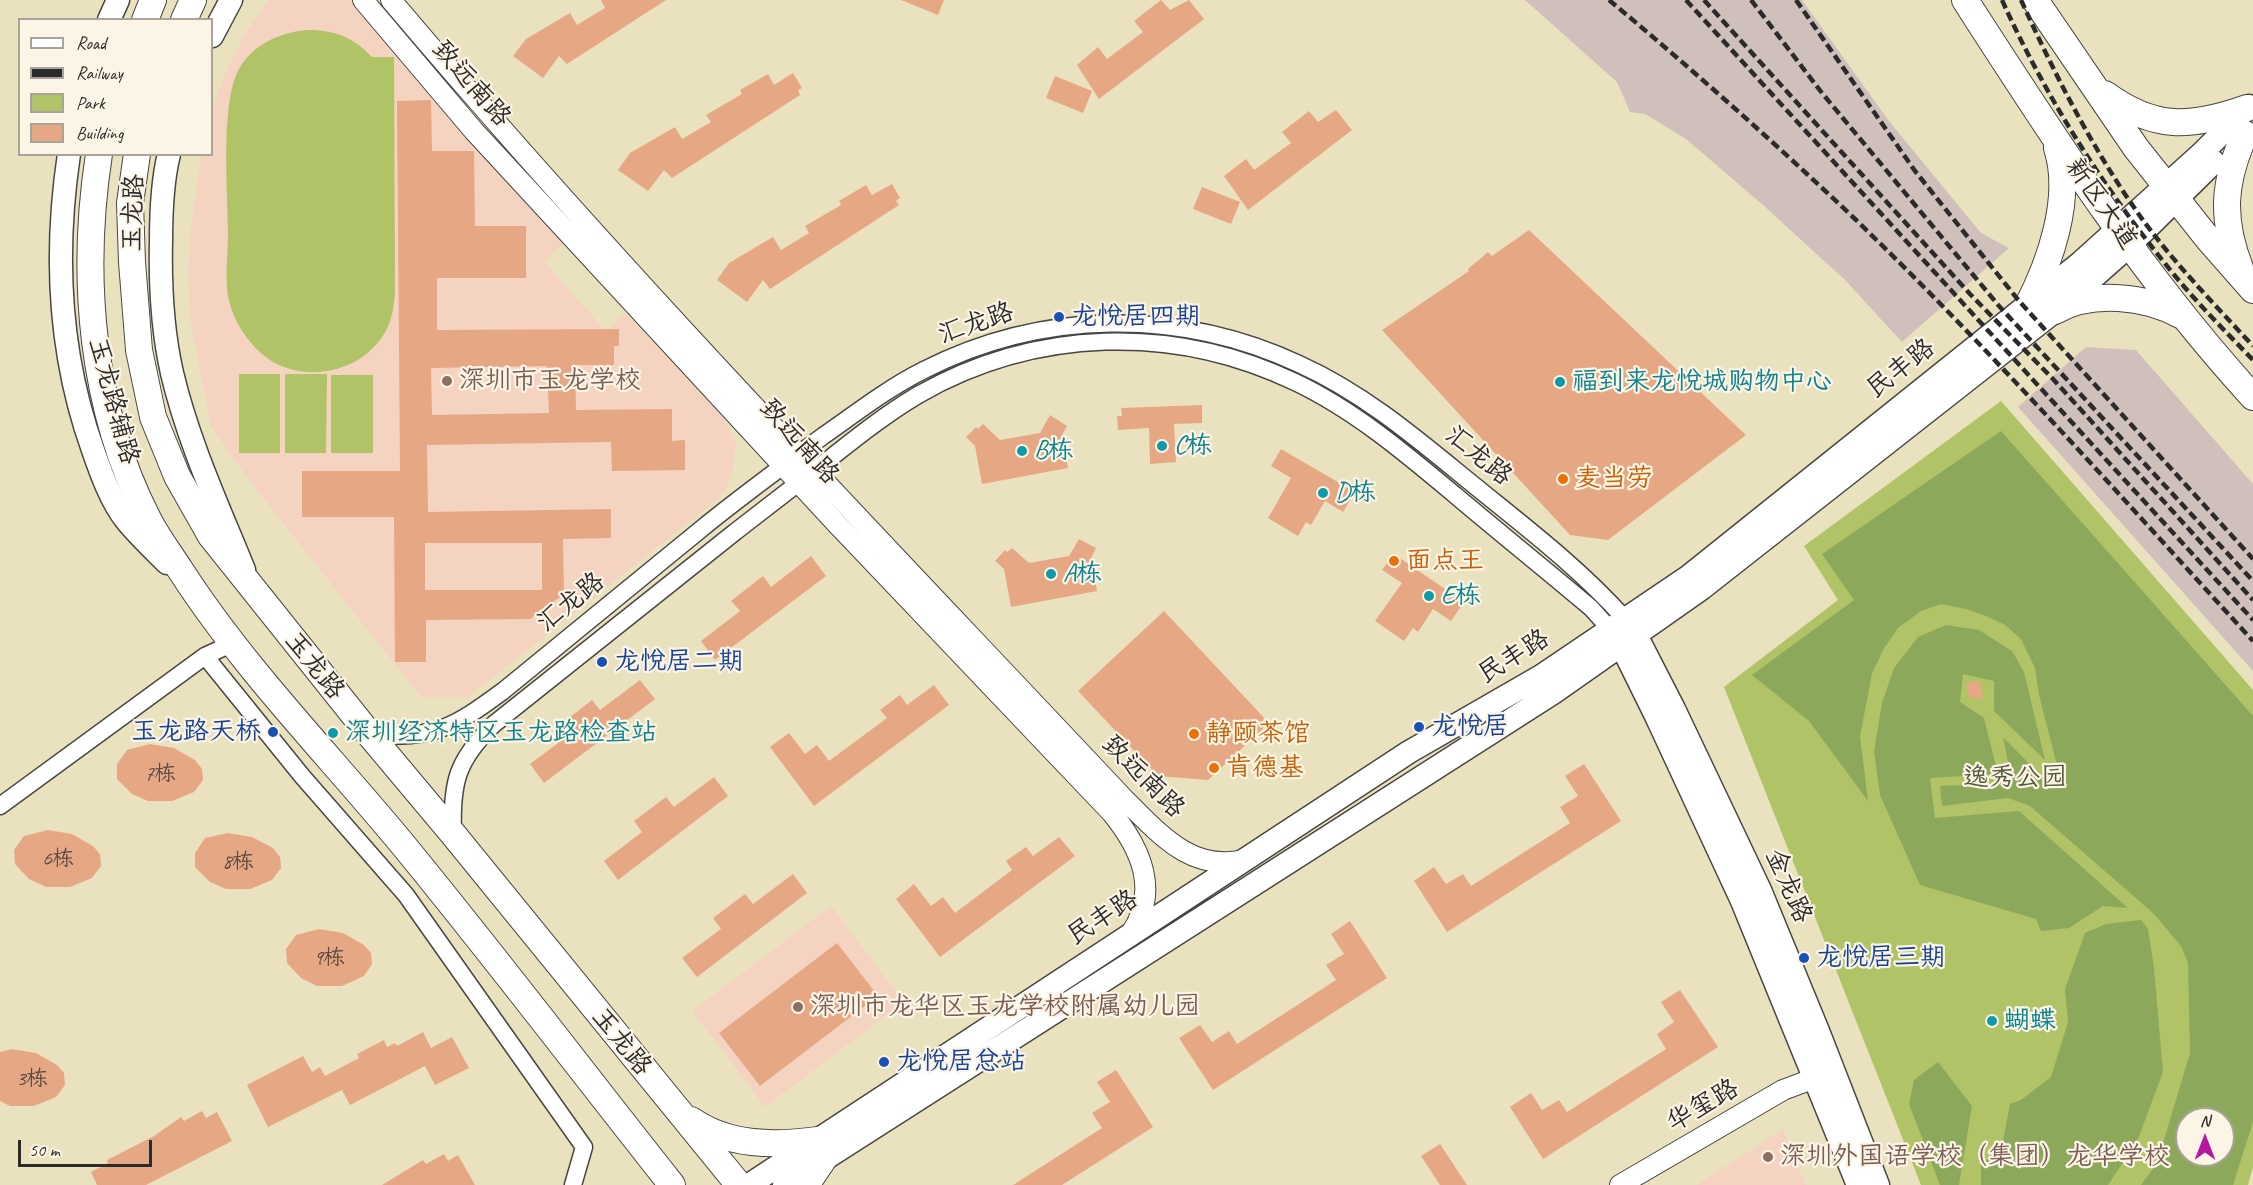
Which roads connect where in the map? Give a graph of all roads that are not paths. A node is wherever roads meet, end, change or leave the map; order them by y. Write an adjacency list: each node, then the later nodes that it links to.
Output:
1 (118, 0): 9 (main road)
2 (153, 0): 10 (main road)
3 (193, 0): 11 (main road)
4 (363, 0): 27 (street, 致远南路)
5 (391, 0): 27 (street, 致远南路)
6 (1965, 0): 15 (main road, 新区大道)
7 (2035, 0): 13 (main road)
8 (231, 2): 12 (main road)
9 (110, 18)
10 (146, 18)
11 (185, 18)
12 (213, 34)
13 (2095, 87): 14 (main road); 20 (main road)
14 (2249, 117): 20 (main road, 民丰路); 22 (main road)
15 (2052, 134): 21 (main road, 新区大道); 23 (main road)
16 (69, 156): 30 (main road, 玉龙路辅路)
17 (99, 156): 30 (main road, 玉龙路)
18 (137, 156): 29 (main road, 玉龙路)
19 (168, 156): 29 (main road)
20 (2171, 193): 21 (main road, 民丰路); 22 (main road)
21 (2124, 237): 23 (main road, 民丰路); 24 (main road, 民丰路); 25 (main road, 新区大道)
22 (2250, 286)
23 (2027, 307): 31 (main road, 民丰路)
24 (2055, 311): 25 (main road); 31 (main road, 民丰路)
25 (2185, 317): 26 (main road, 新区大道)
26 (2253, 397)
27 (791, 460): 28 (street, 致远南路); 31 (street, 汇龙路); 34 (street, 汇龙路)
28 (806, 477): 31 (street, 汇龙路); 36 (street, 汇龙路); 37 (street, 致远南路); 38 (street, 致远南路)
29 (251, 588): 34 (main road, 玉龙路)
30 (196, 594): 32 (main road, 玉龙路)
31 (1623, 632): 37 (main road, 民丰路); 39 (main road, 金龙路); 41 (main road, 民丰路); 50 (main road, 金龙路)
32 (231, 644): 33 (street); 43 (main road, 玉龙路)
33 (205, 656): 35 (street); 42 (street)
34 (370, 735): 36 (main road, 玉龙路)
35 (0, 806)
36 (453, 834): 40 (main road, 玉龙路)
37 (1244, 860): 38 (main road, 民丰路)
38 (1130, 935): 41 (main road, 民丰路)
39 (1815, 1078): 48 (street, 华玺路); 49 (main road, 金龙路)
40 (675, 1109): 41 (main road); 44 (main road, 玉龙路)
41 (820, 1150): 45 (main road, 民丰路); 46 (main road, 民丰路); 47 (main road)
42 (573, 1185)
43 (672, 1185)
44 (739, 1185)
45 (749, 1185)
46 (784, 1185)
47 (806, 1185)
48 (1620, 1185)
49 (1858, 1185)
50 (1878, 1185)

